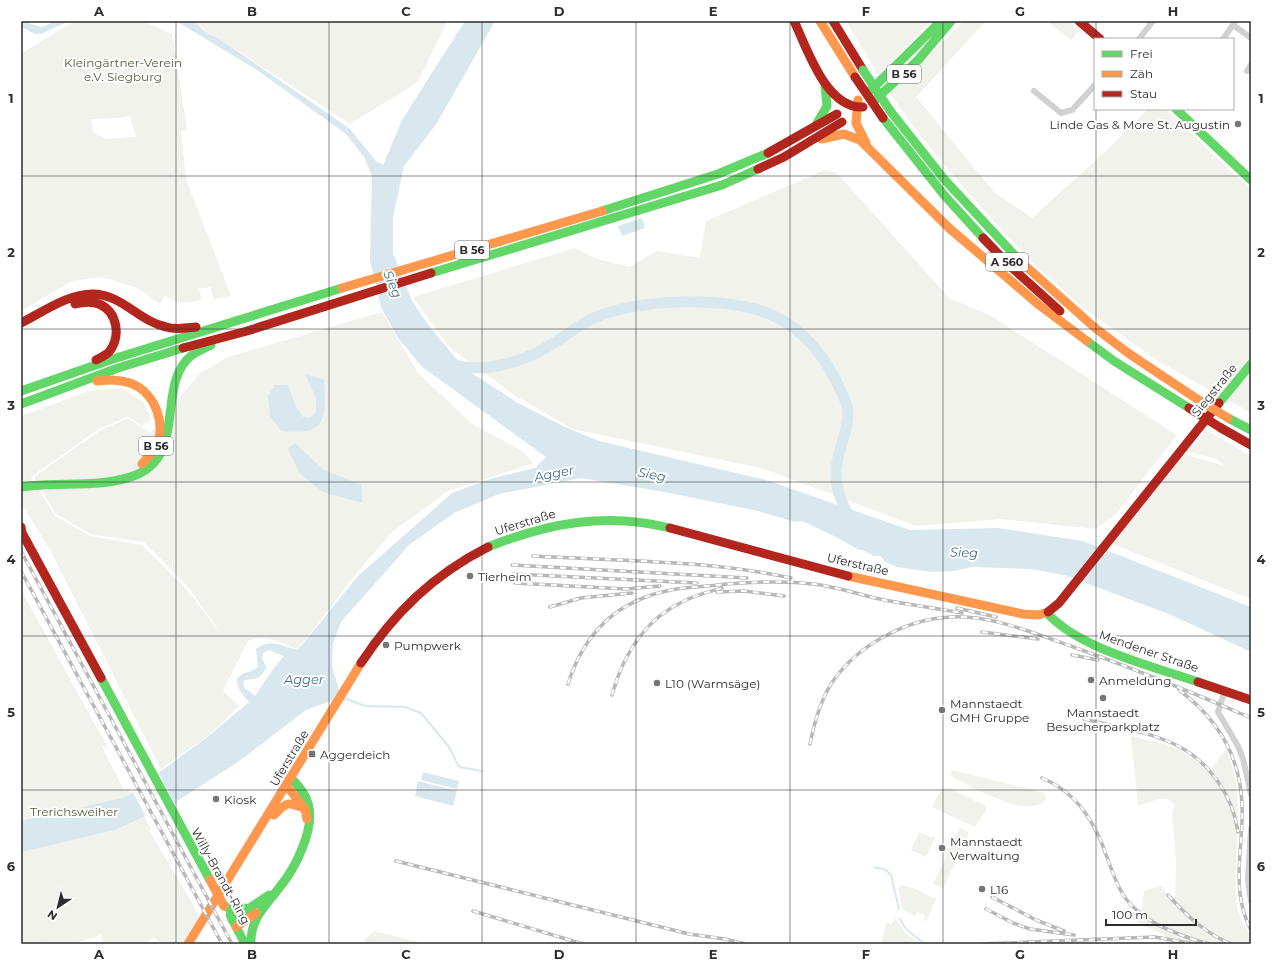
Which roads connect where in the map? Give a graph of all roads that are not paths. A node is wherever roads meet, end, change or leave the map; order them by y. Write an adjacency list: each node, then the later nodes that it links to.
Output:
1 (794, 21): 15 (main road)
2 (820, 21): 31 (main road, A 560, bridge)
3 (833, 21): 35 (main road, A 560, bridge)
4 (941, 21): 18 (main road, B 56)
5 (951, 21): 18 (main road, B 56)
6 (1079, 21): 9 (main road)
7 (1153, 21): 10 (street)
8 (1234, 23): 11 (street); 12 (street)
9 (1099, 38)
10 (1140, 38)
11 (1223, 38)
12 (1251, 38)
13 (1251, 65): 14 (street)
14 (1247, 70)
15 (823, 79): 18 (main road); 21 (main road)
16 (1094, 86): 17 (street)
17 (1034, 91)
18 (856, 107): 20 (main road, B 56); 23 (main road)
19 (1177, 110): 24 (main road)
20 (840, 118): 21 (main road, B 56); 22 (main road, B 56)
21 (809, 132): 25 (main road, B 56)
22 (809, 143): 23 (main road); 28 (main road, B 56)
23 (867, 146): 31 (main road)
24 (1251, 180)
25 (238, 319): 26 (main road); 30 (main road, B 56)
26 (21, 323)
27 (21, 328): 30 (main road)
28 (247, 331): 32 (main road, B 56); 37 (main road)
29 (1251, 364): 40 (main road, Siegstraße)
30 (68, 375): 33 (main road, B 56)
31 (1153, 385): 36 (main road, A 560, bridge)
32 (64, 388): 34 (main road, B 56); 37 (main road, B 56)
33 (21, 391)
34 (21, 404)
35 (1251, 430)
36 (1251, 445)
37 (23, 484): 38 (main road)
38 (21, 493)
39 (21, 530): 53 (main road, Willy-Brandt-Ring, bridge)
40 (1047, 613): 41 (main road, Mendener Straße); 43 (main road, Uferstraße)
41 (1225, 690): 42 (main road, Mendener Straße); 44 (street)
42 (1251, 700)
43 (289, 782): 45 (main road); 46 (main road, Uferstraße); 48 (main road)
44 (1251, 794)
45 (304, 809): 46 (main road); 48 (main road)
46 (260, 828): 55 (main road, Uferstraße)
47 (1251, 829): 51 (street)
48 (302, 846): 49 (main road)
49 (283, 885): 50 (main road); 52 (main road)
50 (269, 895): 53 (main road); 54 (main road)
51 (1251, 901)
52 (265, 905): 54 (main road); 57 (main road)
53 (227, 908): 54 (main road, Willy-Brandt-Ring)
54 (234, 923): 56 (main road, Willy-Brandt-Ring)
55 (188, 944)
56 (245, 944)
57 (251, 944)

